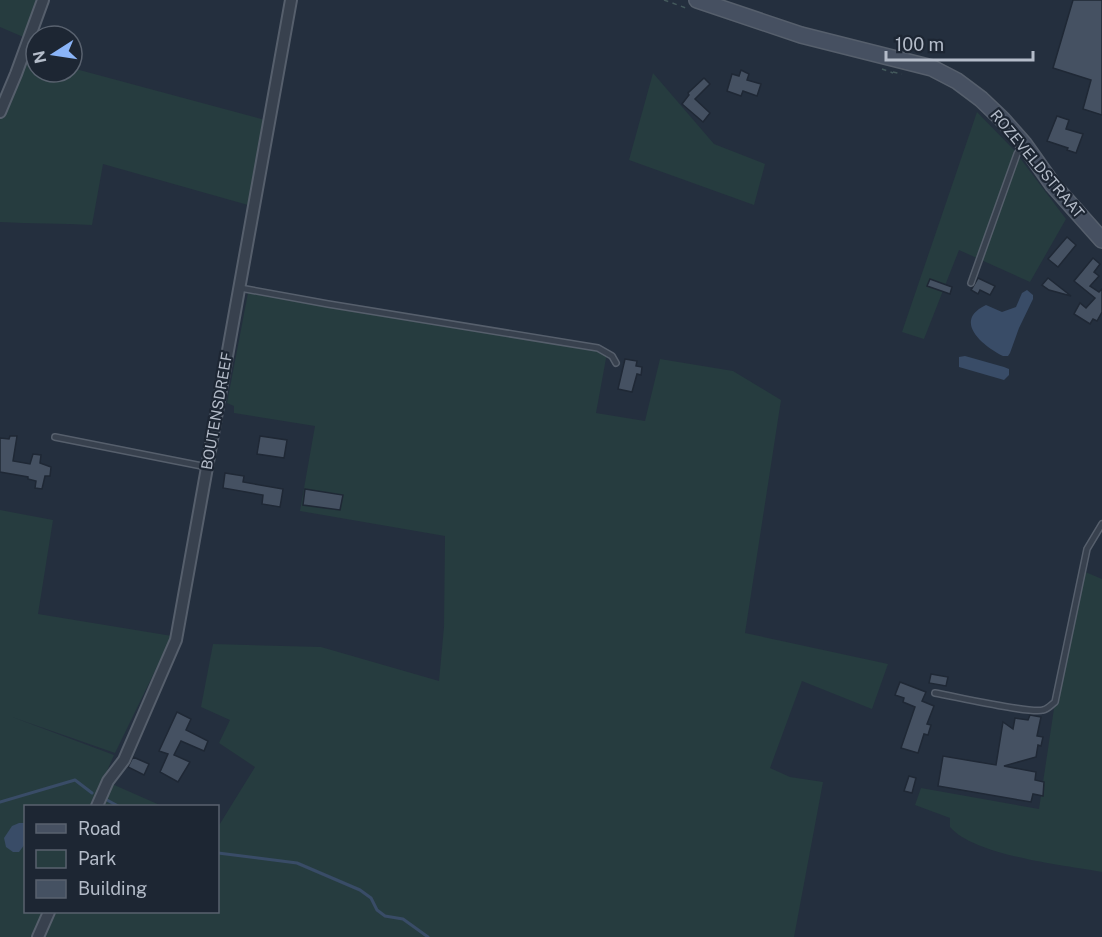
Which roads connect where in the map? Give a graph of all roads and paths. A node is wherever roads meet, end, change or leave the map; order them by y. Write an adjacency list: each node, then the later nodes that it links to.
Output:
1 (44, 0): 4 (street)
2 (291, 0): 8 (street, BOUTENSDREEF)
3 (698, 0): 5 (street, ROZEVELDSTRAAT)
4 (0, 112)
5 (1024, 144): 6 (street, ROZEVELDSTRAAT); 7 (lane)
6 (1102, 240)
7 (971, 283)
8 (240, 288): 9 (lane); 11 (street, BOUTENSDREEF)
9 (616, 363)
10 (55, 437): 11 (lane)
11 (207, 467): 14 (street, BOUTENSDREEF)
12 (1102, 524): 13 (lane)
13 (935, 693)
14 (98, 805)
15 (50, 913): 16 (street)
16 (38, 937)

